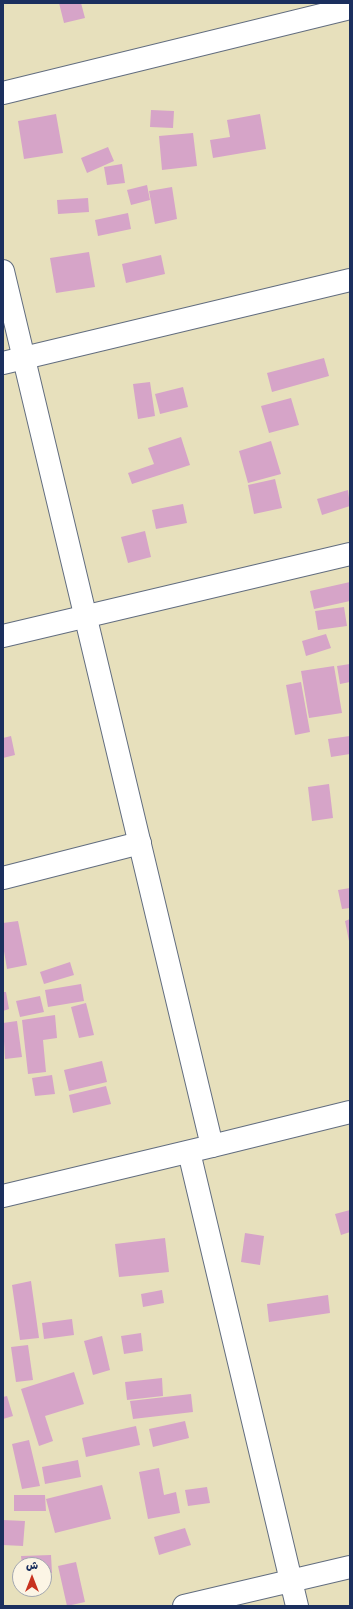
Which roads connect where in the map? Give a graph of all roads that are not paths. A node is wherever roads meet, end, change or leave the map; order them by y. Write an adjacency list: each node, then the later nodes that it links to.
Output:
1 (349, 3): 2 (street)
2 (3, 93)
3 (3, 271): 5 (street)
4 (350, 280): 5 (street)
5 (24, 358): 6 (street); 8 (street)
6 (3, 363)
7 (350, 554): 8 (street)
8 (86, 617): 9 (street); 10 (street)
9 (3, 636)
10 (140, 843): 11 (street); 13 (street)
11 (3, 878)
12 (350, 1112): 13 (street)
13 (212, 1146): 14 (street)
14 (189, 1152): 15 (street); 17 (street)
15 (3, 1196)
16 (350, 1567): 17 (street)
17 (292, 1582): 18 (street); 19 (street)
18 (184, 1606)
19 (297, 1606)

